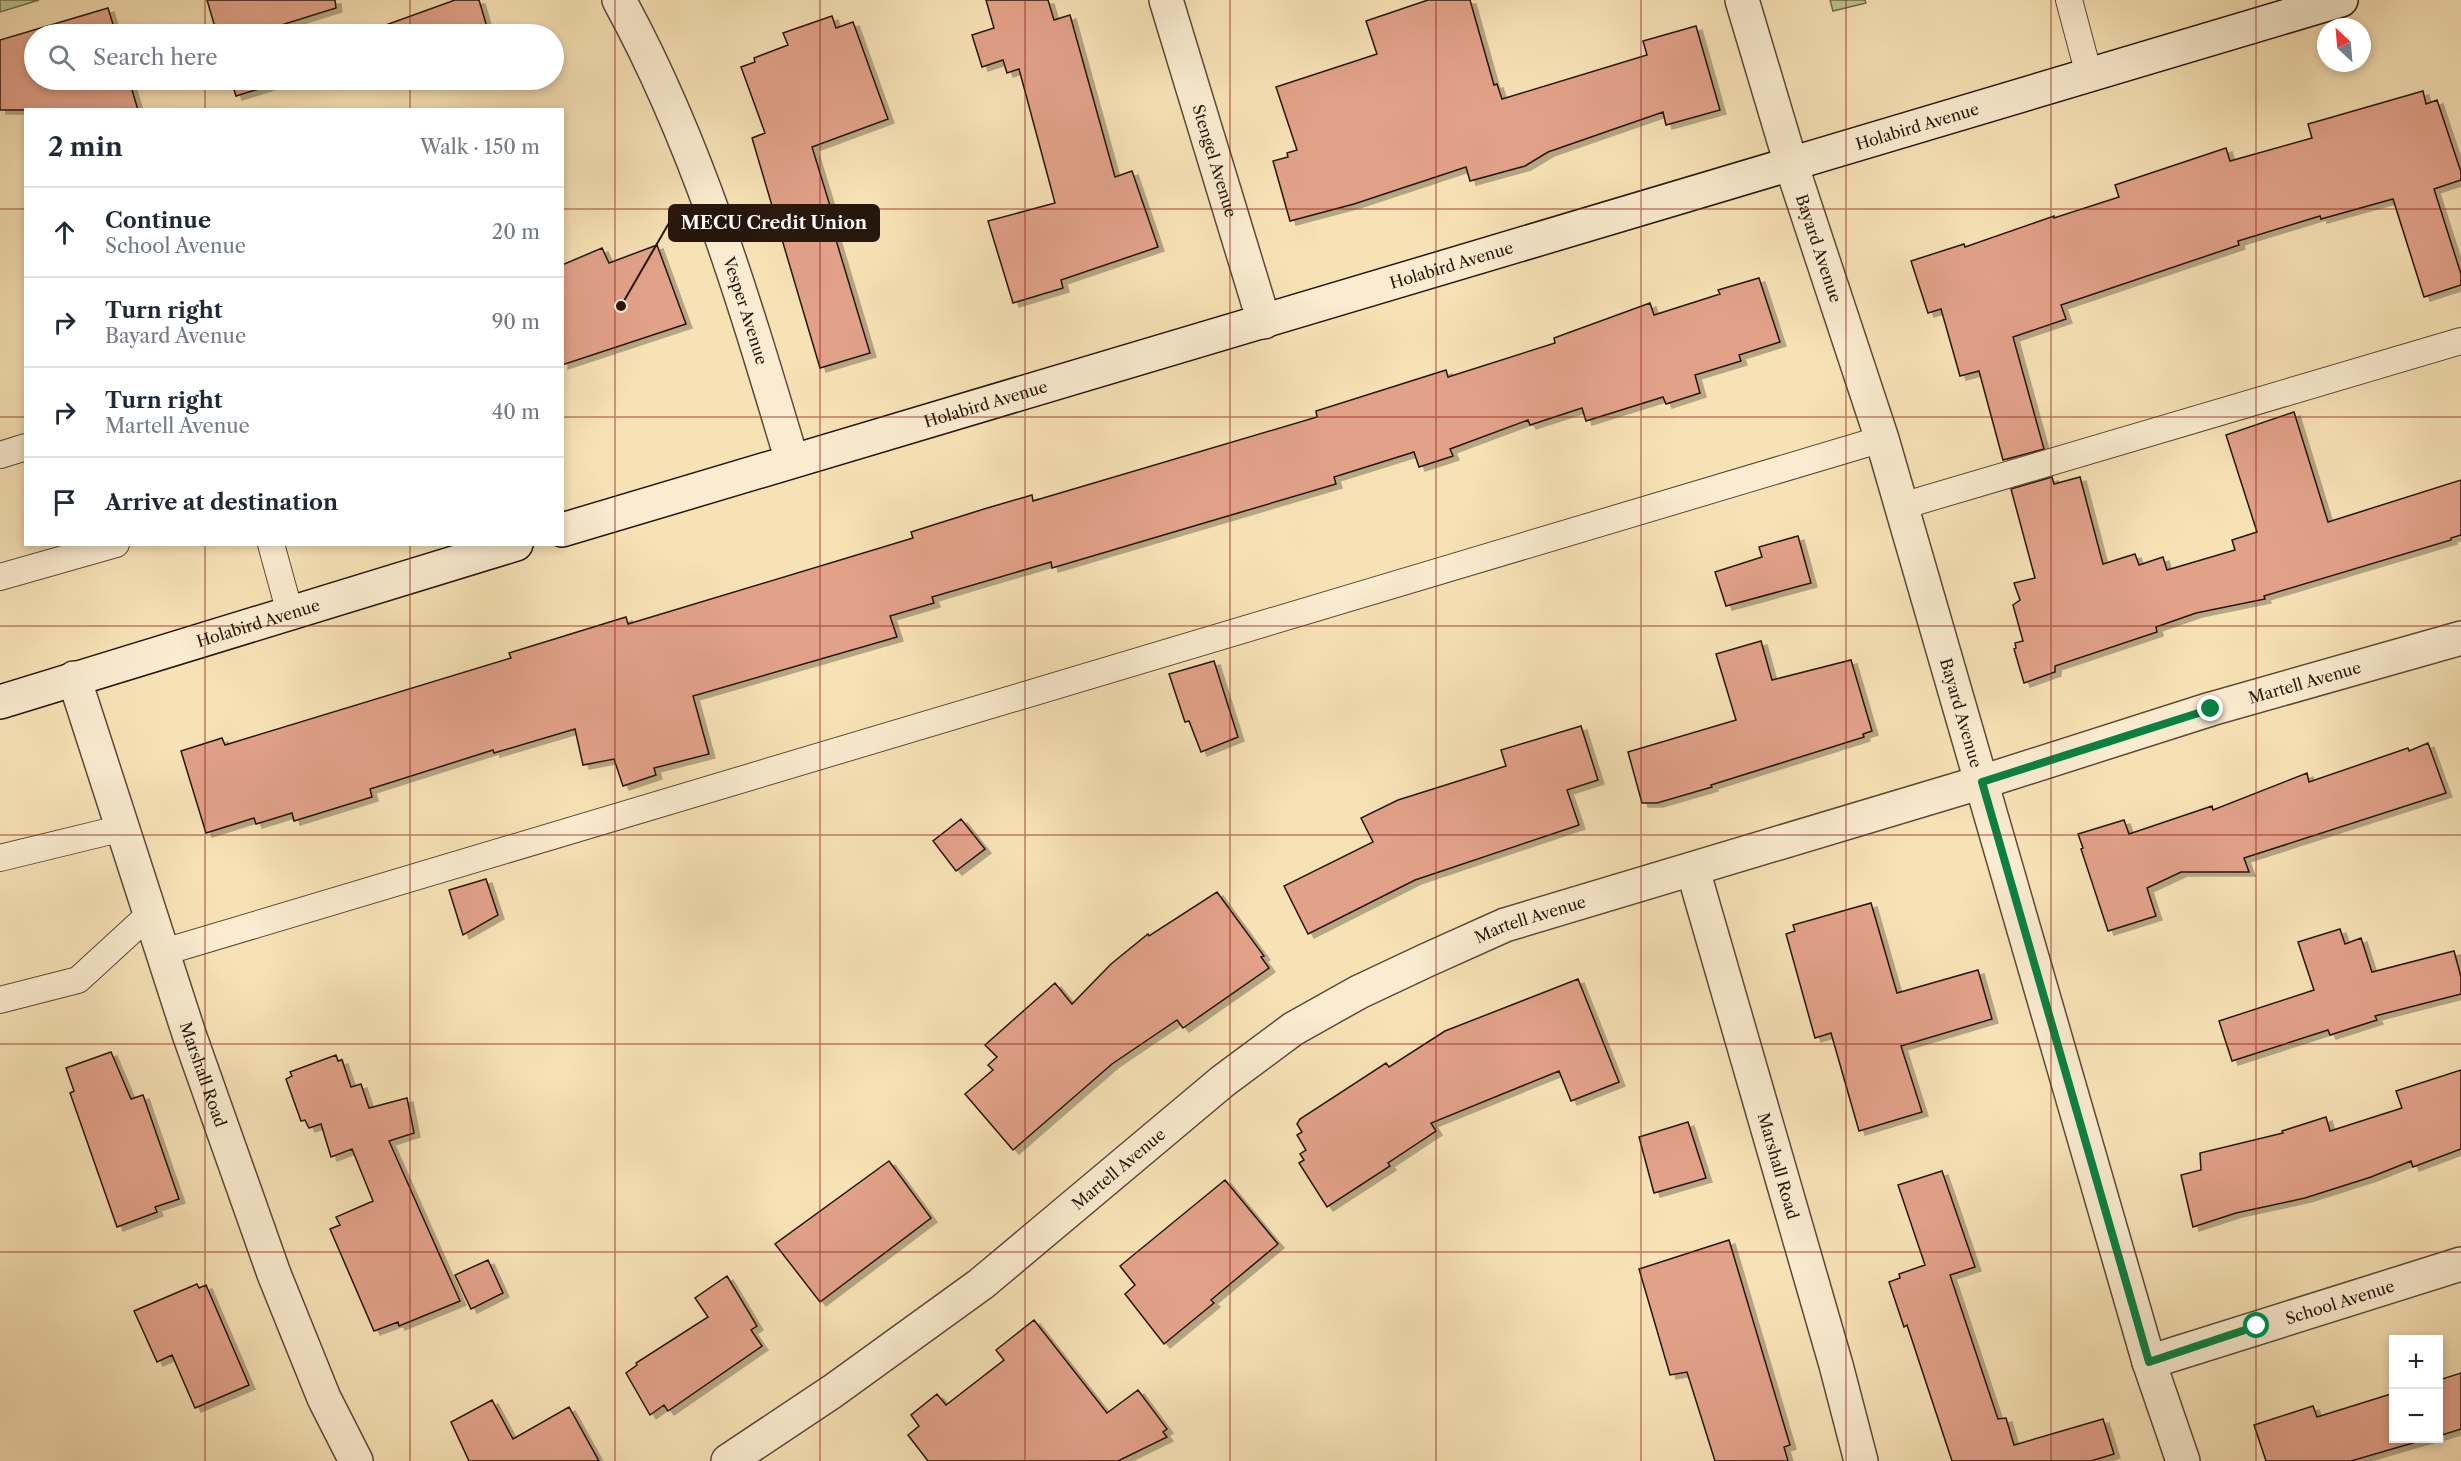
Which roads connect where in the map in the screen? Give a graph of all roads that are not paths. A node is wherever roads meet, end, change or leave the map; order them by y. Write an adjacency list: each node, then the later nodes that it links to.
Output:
1 (619, 0): 13 (street, Vesper Avenue)
2 (1166, 0): 8 (street, Stengel Avenue)
3 (1742, 0): 7 (street, Bayard Avenue)
4 (2068, 0): 6 (lane)
5 (2341, 0): 6 (street, Holabird Avenue)
6 (2089, 75): 7 (street, Holabird Avenue)
7 (1791, 164): 8 (street, Holabird Avenue); 10 (street, Bayard Avenue)
8 (1264, 322): 13 (street, Holabird Avenue)
9 (2461, 341): 14 (lane)
10 (1882, 439): 14 (street, Bayard Avenue); 29 (lane)
11 (24, 448): 12 (lane)
12 (0, 455)
13 (792, 461): 15 (street, Holabird Avenue)
14 (1902, 506): 24 (street, Bayard Avenue)
15 (564, 529)
16 (109, 546): 19 (lane)
17 (272, 546): 20 (lane)
18 (509, 546): 20 (street, Holabird Avenue)
19 (0, 577)
20 (290, 613): 22 (street, Holabird Avenue)
21 (2461, 638): 24 (street, Martell Avenue)
22 (74, 678): 23 (street, Holabird Avenue); 25 (street, Marshall Road)
23 (0, 702)
24 (1982, 782): 27 (street, Martell Avenue); 32 (street, Bayard Avenue)
25 (123, 828): 26 (lane); 28 (street, Marshall Road)
26 (0, 858)
27 (1693, 870): 34 (street, Martell Avenue); 35 (street, Marshall Road)
28 (151, 913): 29 (street, Marshall Road); 30 (lane)
29 (164, 952): 33 (street, Marshall Road)
30 (0, 1000)
31 (2461, 1264): 32 (street, School Avenue)
32 (2149, 1362): 36 (street, Bayard Avenue)
33 (356, 1461)
34 (728, 1461)
35 (1861, 1461)
36 (2183, 1461)

